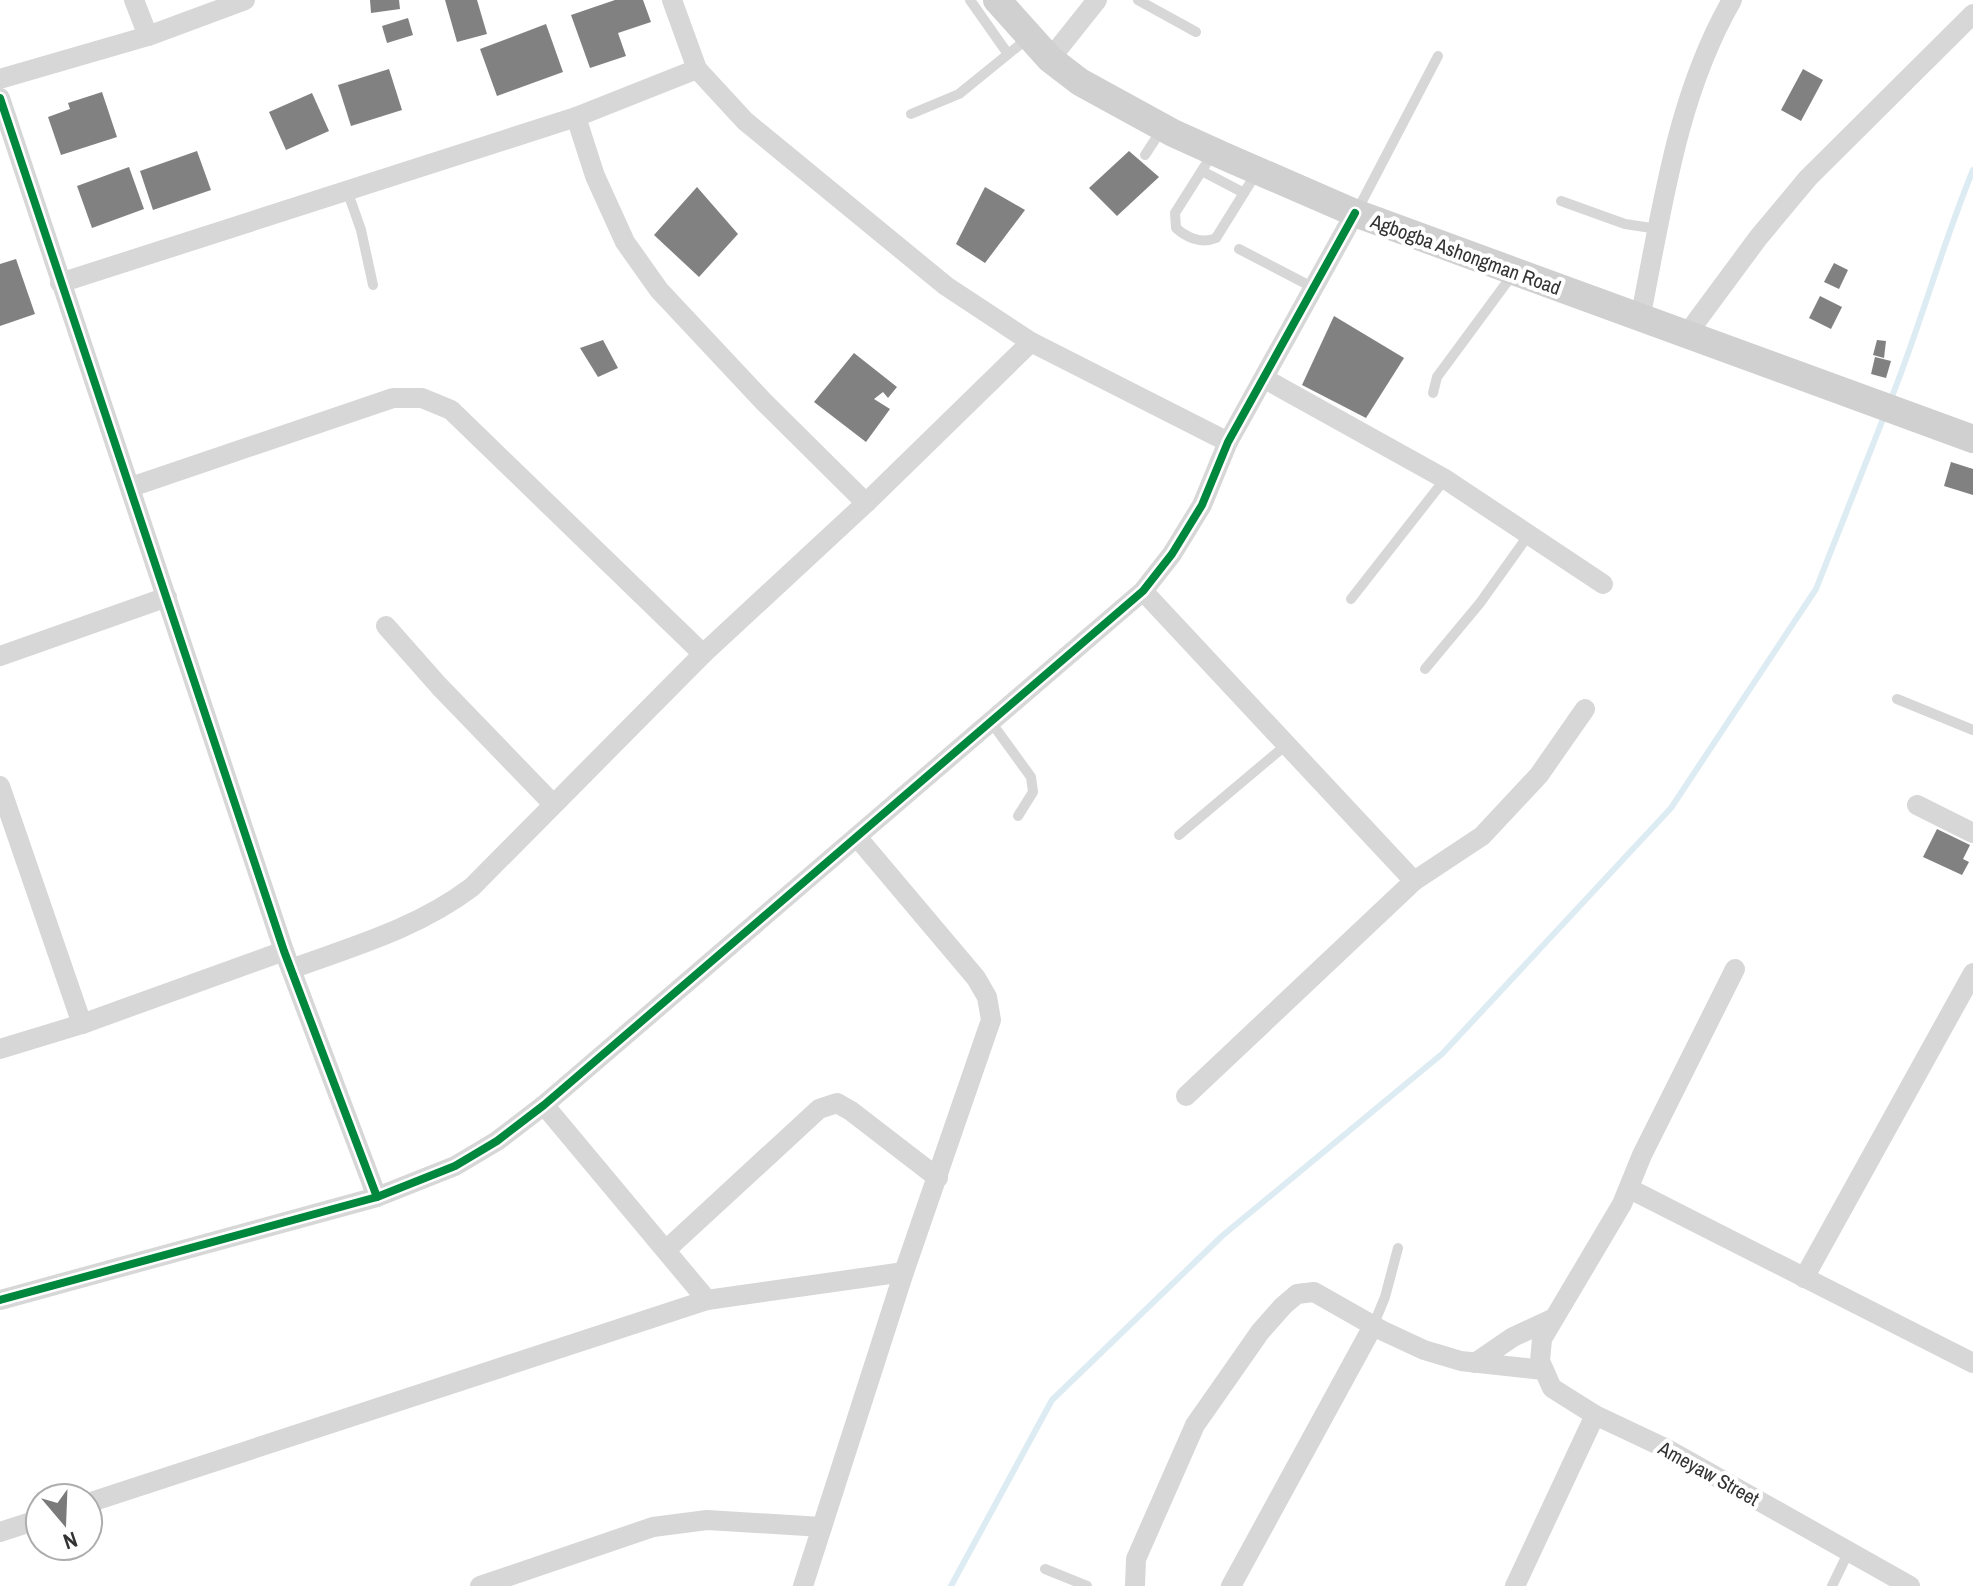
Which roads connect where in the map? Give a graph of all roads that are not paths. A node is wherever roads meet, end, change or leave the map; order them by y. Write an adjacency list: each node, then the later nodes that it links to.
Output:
1 (134, 0): 11 (street)
2 (245, 0): 11 (street)
3 (672, 0): 15 (street)
4 (970, 0): 12 (lane)
5 (997, 0): 12 (street, Agbogba Ashongman Road)
6 (1097, 0): 14 (street)
7 (1138, 0): 10 (lane)
8 (1732, 0): 27 (street)
9 (1973, 14): 34 (street)
10 (1196, 32)
11 (148, 36): 16 (street)
12 (1019, 46): 14 (street, Agbogba Ashongman Road); 18 (lane)
13 (1438, 56): 26 (lane)
14 (1050, 59): 20 (street, Agbogba Ashongman Road)
15 (697, 69): 19 (street); 35 (street)
16 (0, 79)
17 (0, 98): 30 (street)
18 (911, 114)
19 (576, 117): 24 (street); 42 (street)
20 (1163, 127): 21 (lane); 22 (street, Agbogba Ashongman Road)
21 (1145, 155)
22 (1208, 161): 23 (street, Agbogba Ashongman Road); 23 (lane)
23 (1251, 182): 26 (street, Agbogba Ashongman Road)
24 (347, 190): 30 (street); 31 (lane)
25 (1561, 201): 27 (lane)
26 (1355, 213): 29 (street, Agbogba Ashongman Road); 32 (street)
27 (1659, 229): 33 (street)
28 (1239, 249): 32 (lane)
29 (1514, 272): 33 (street, Agbogba Ashongman Road); 37 (lane)
30 (60, 283): 41 (street)
31 (373, 285)
32 (1314, 288): 36 (street)
33 (1640, 319): 34 (street, Agbogba Ashongman Road)
34 (1687, 334): 38 (street, Agbogba Ashongman Road)
35 (1031, 342): 39 (street); 42 (street)
36 (1265, 379): 39 (street); 40 (street)
37 (1433, 393)
38 (1973, 439)
39 (1228, 442): 45 (street)
40 (1445, 479): 43 (street); 47 (lane)
41 (131, 487): 46 (street); 49 (street)
42 (866, 503): 49 (street)
43 (1530, 533): 44 (street); 51 (lane)
44 (1603, 584)
45 (1143, 591): 54 (street); 56 (street)
46 (167, 597): 50 (street); 65 (street)
47 (1351, 599)
48 (386, 626): 58 (street)
49 (703, 654): 58 (street)
50 (0, 656)
51 (1425, 669)
52 (1897, 699): 55 (lane)
53 (1585, 709): 64 (street)
54 (991, 722): 60 (lane); 63 (street)
55 (1973, 730)
56 (1286, 745): 62 (lane); 64 (street)
57 (0, 786): 68 (street)
58 (553, 804): 65 (street)
59 (1917, 805): 61 (street)
60 (1018, 816)
61 (1973, 833)
62 (1179, 835)
63 (857, 837): 71 (street); 72 (street)
64 (1414, 881): 70 (street)
65 (287, 960): 68 (street); 74 (street)
66 (1735, 969): 73 (street)
67 (1973, 973): 78 (street)
68 (82, 1024): 69 (street)
69 (0, 1049)
70 (1186, 1096)
71 (544, 1105): 74 (street); 76 (street)
72 (938, 1178): 76 (street); 77 (street)
73 (1630, 1189): 78 (street); 81 (street)
74 (377, 1197): 79 (street)
75 (1398, 1248): 82 (lane)
76 (666, 1250): 80 (street)
77 (904, 1272): 80 (street); 89 (street)
78 (1804, 1278): 84 (street)
79 (0, 1300)
80 (707, 1300): 87 (street)
81 (1554, 1318): 83 (street); 85 (street)
82 (1373, 1326): 83 (street); 96 (street); 97 (street)
83 (1475, 1363): 85 (street)
84 (1973, 1363)
85 (1543, 1370): 86 (street, Ameyaw Street)
86 (1595, 1415): 91 (street, Ameyaw Street); 98 (street)
87 (104, 1498)
88 (24, 1524): 90 (street)
89 (822, 1527): 93 (street); 94 (street)
90 (0, 1532)
91 (1849, 1551): 99 (lane); 100 (street, Ameyaw Street)
92 (1045, 1569): 95 (lane)
93 (480, 1586)
94 (803, 1586)
95 (1087, 1586)
96 (1135, 1586)
97 (1231, 1586)
98 (1515, 1586)
99 (1832, 1586)
100 (1910, 1586)

